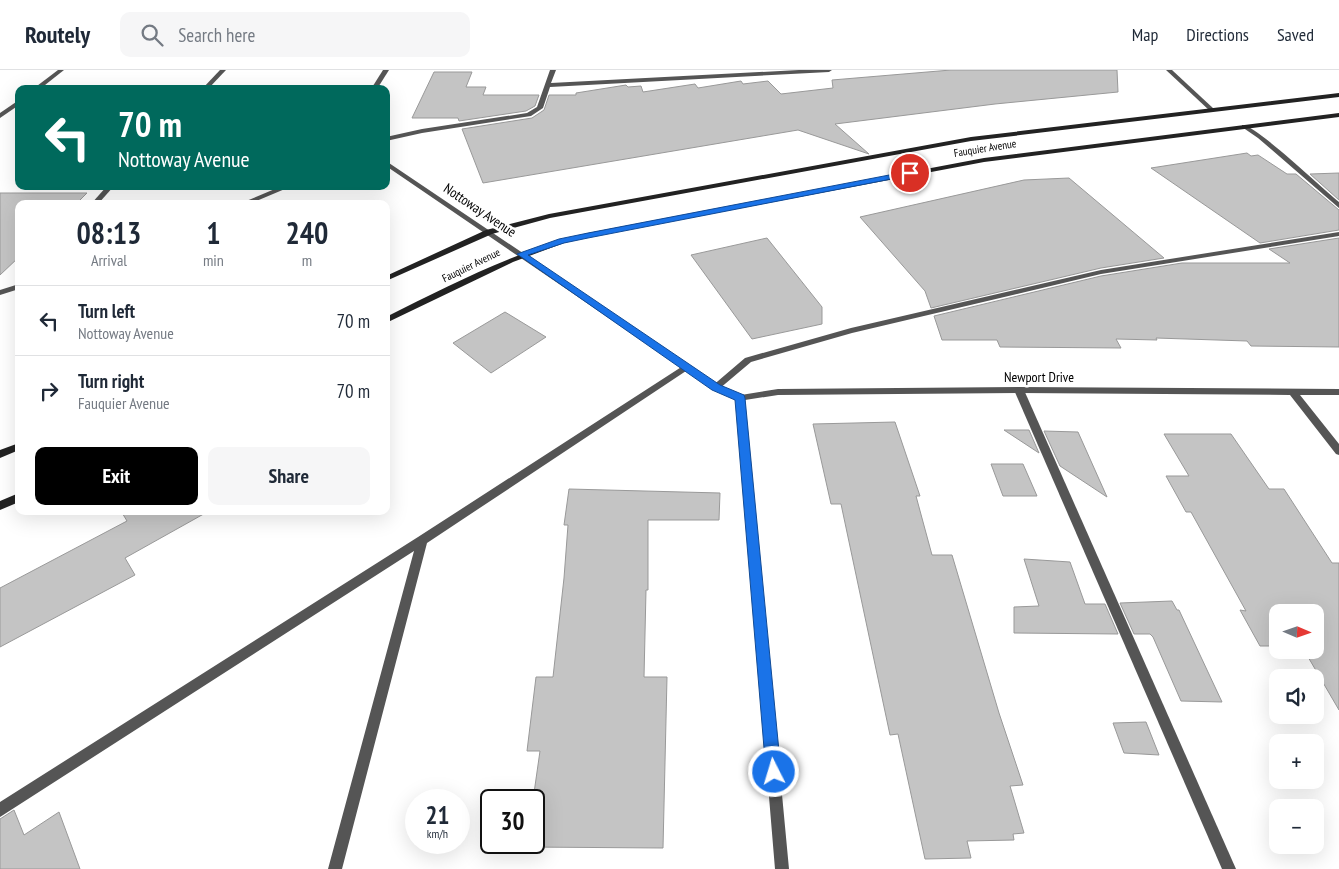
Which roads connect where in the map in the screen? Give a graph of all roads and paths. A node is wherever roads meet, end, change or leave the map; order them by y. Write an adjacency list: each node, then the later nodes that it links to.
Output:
1 (60, 70): 7 (street)
2 (224, 70): 8 (street)
3 (386, 70): 9 (street)
4 (553, 70): 10 (street)
5 (830, 70): 10 (street)
6 (1169, 70): 13 (street)
7 (41, 85)
8 (209, 85)
9 (377, 85)
10 (549, 85): 17 (street)
11 (1339, 95): 13 (street, Fauquier Avenue)
12 (15, 105): 15 (street)
13 (1212, 110): 24 (street, Fauquier Avenue)
14 (1339, 115): 16 (street, Fauquier Avenue)
15 (0, 116)
16 (1244, 126): 23 (street); 26 (street, Fauquier Avenue)
17 (390, 138)
18 (390, 166): 24 (street, Nottoway Avenue)
19 (107, 190): 21 (street)
20 (279, 190): 22 (street)
21 (98, 200)
22 (252, 200)
23 (1339, 206)
24 (489, 232): 26 (street, Nottoway Avenue); 27 (street, Fauquier Avenue)
25 (1339, 234): 32 (street)
26 (521, 254): 30 (street, Fauquier Avenue); 31 (street, Nottoway Avenue)
27 (390, 277)
28 (15, 287): 29 (street)
29 (0, 293)
30 (390, 318)
31 (686, 367): 32 (street, Nottoway Avenue); 42 (street)
32 (716, 387): 36 (street, Nottoway Avenue)
33 (1019, 390): 34 (street, Newport Drive); 36 (street, Newport Drive); 46 (street)
34 (1292, 392): 35 (street, Newport Drive); 38 (street)
35 (1339, 392)
36 (740, 398): 45 (street)
37 (15, 448): 39 (street)
38 (1339, 451)
39 (0, 454)
40 (15, 499): 41 (street)
41 (0, 506)
42 (422, 540): 43 (street); 44 (street)
43 (0, 810)
44 (335, 869)
45 (782, 869)
46 (1229, 869)

